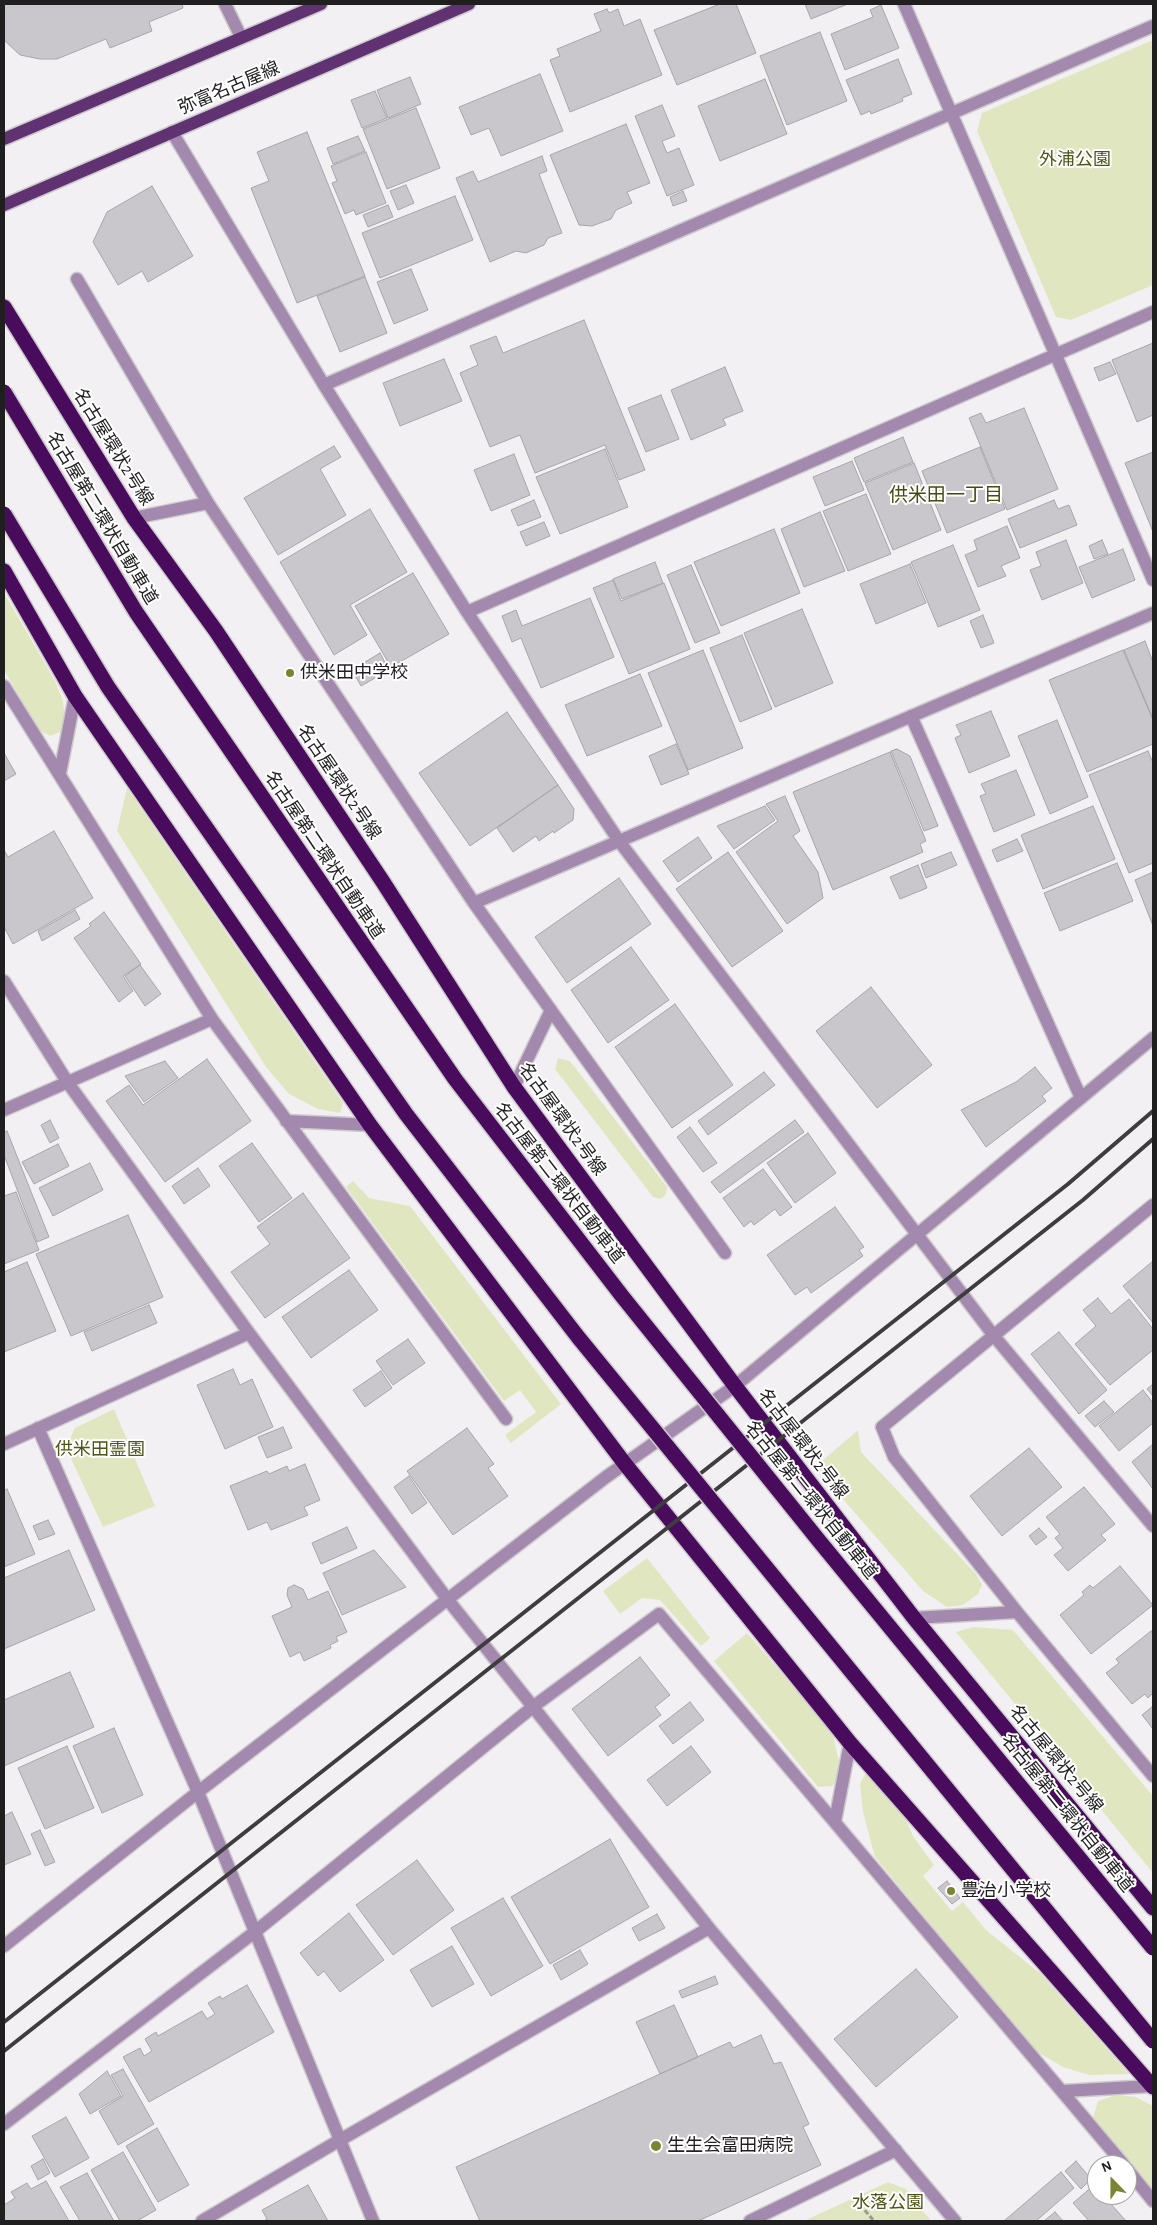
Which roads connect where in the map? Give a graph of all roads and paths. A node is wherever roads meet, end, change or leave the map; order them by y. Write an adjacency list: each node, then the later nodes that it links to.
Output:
1 (225, 4): 6 (street)
2 (320, 4): 6 (main road)
3 (469, 4): 8 (main road, 弥富名古屋線)
4 (904, 4): 7 (street)
5 (1153, 26): 7 (street)
6 (241, 37): 9 (main road)
7 (951, 113): 14 (street); 15 (street)
8 (172, 132): 10 (main road, 弥富名古屋線); 15 (street)
9 (4, 138)
10 (4, 205)
11 (77, 279): 17 (street)
12 (4, 307): 19 (highway, 名古屋環状2号線)
13 (1153, 312): 14 (street)
14 (1056, 354): 21 (street); 22 (street)
15 (324, 385): 22 (street)
16 (4, 392): 63 (highway, 名古屋第二環状自動車道, bridge)
17 (208, 503): 19 (street); 29 (street)
18 (4, 514): 64 (highway, bridge)
19 (134, 518): 35 (highway, 名古屋環状2号線)
20 (4, 571): 25 (highway)
21 (1153, 580)
22 (467, 612): 28 (street)
23 (1153, 613): 26 (street)
24 (4, 686): 27 (street)
25 (75, 696): 27 (street); 39 (highway)
26 (911, 716): 28 (street); 36 (street)
27 (60, 773): 32 (street)
28 (619, 841): 29 (street); 41 (street)
29 (474, 903): 31 (street)
30 (4, 981): 34 (street)
31 (551, 1010): 35 (street); 42 (street)
32 (212, 1019): 34 (street); 38 (street)
33 (1153, 1038): 36 (street)
34 (68, 1082): 37 (street); 43 (street)
35 (514, 1087): 45 (highway, 名古屋環状2号線)
36 (1081, 1098): 41 (street)
37 (4, 1110)
38 (286, 1121): 39 (street); 46 (street)
39 (370, 1125): 49 (highway)
40 (1153, 1205): 44 (street)
41 (916, 1235): 44 (street); 45 (street)
42 (725, 1253)
43 (249, 1333): 47 (street); 51 (street)
44 (994, 1336): 50 (street); 52 (street)
45 (734, 1386): 49 (street); 53 (highway, 名古屋環状2号線)
46 (506, 1419)
47 (38, 1428): 48 (street); 57 (street)
48 (4, 1444)
49 (625, 1464): 51 (street); 55 (highway)
50 (1153, 1526)
51 (448, 1600): 54 (street); 57 (street)
52 (1017, 1612): 53 (street); 56 (street)
53 (914, 1618): 59 (highway, 名古屋環状2号線)
54 (534, 1706): 58 (street); 60 (street); 61 (street)
55 (850, 1743): 58 (street); 65 (highway)
56 (1153, 1776)
57 (198, 1792): 61 (street); 62 (street)
58 (835, 1821): 66 (street)
59 (1153, 1908)
60 (709, 1928): 68 (street); 69 (street)
61 (256, 1931): 67 (street); 68 (street)
62 (4, 1946)
63 (1153, 1948)
64 (1153, 2041)
65 (1153, 2086): 66 (street)
66 (1063, 2091): 70 (street)
67 (4, 2124)
68 (340, 2140): 73 (street); 74 (street)
69 (896, 2150): 75 (street); 76 (street)
70 (1116, 2155)
71 (1137, 2181): 72 (street)
72 (1153, 2201)
73 (202, 2221)
74 (373, 2221)
75 (750, 2221)
76 (955, 2221)

